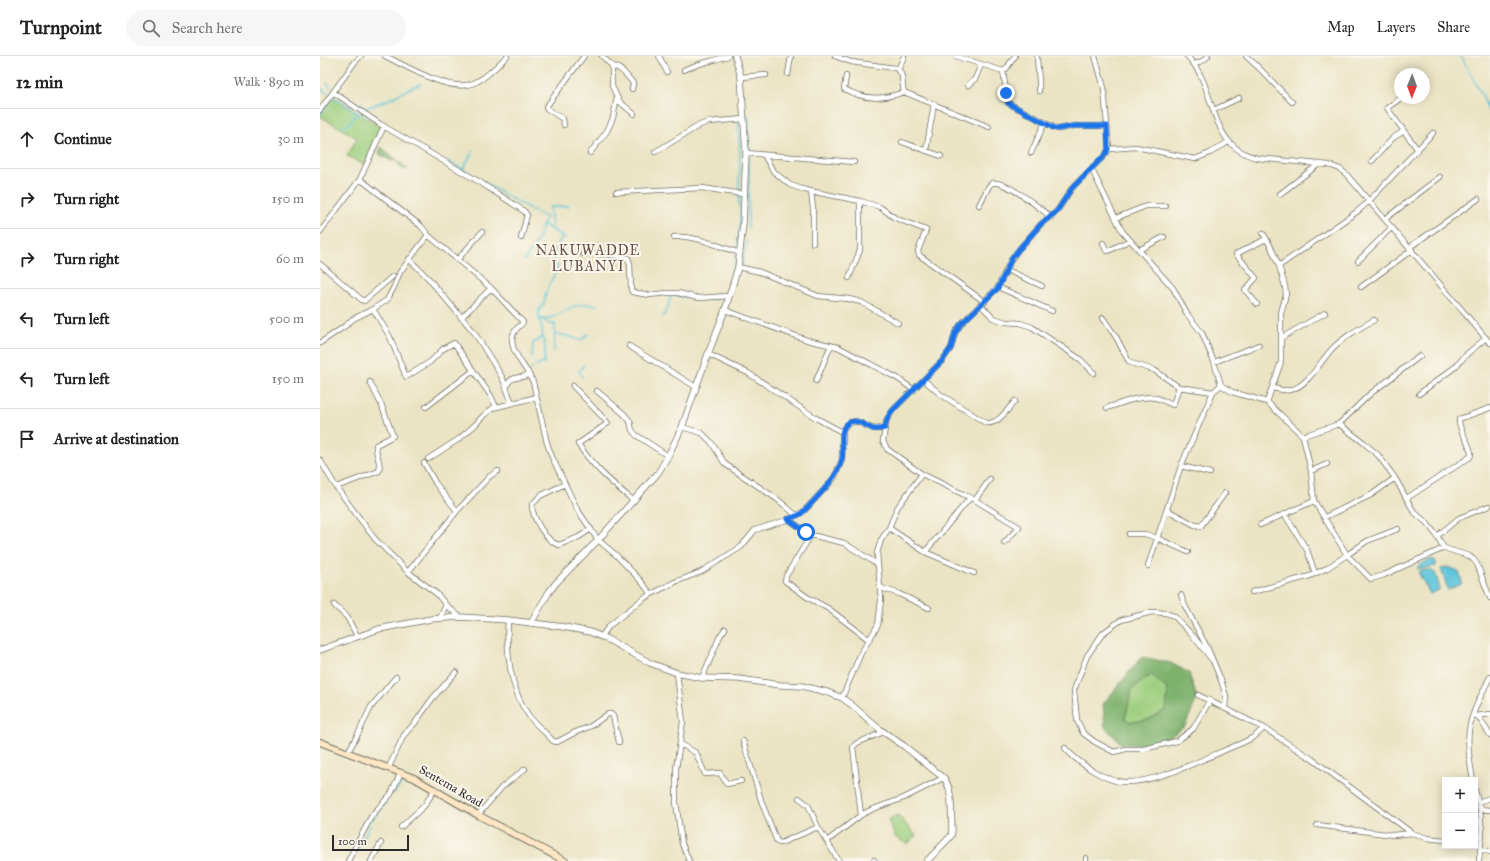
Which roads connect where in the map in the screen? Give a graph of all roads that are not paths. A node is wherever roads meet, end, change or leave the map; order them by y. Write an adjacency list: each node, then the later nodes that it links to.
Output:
1 (361, 56): 33 (street)
2 (385, 56): 3 (street)
3 (507, 56)
4 (584, 56): 45 (street)
5 (602, 56): 21 (street)
6 (658, 56): 25 (street)
7 (728, 56): 22 (street)
8 (736, 56): 29 (street)
9 (791, 56): 26 (street)
10 (835, 56): 23 (street)
11 (904, 56): 23 (street)
12 (955, 56): 20 (street)
13 (1015, 56): 24 (street)
14 (1037, 56): 32 (street)
15 (1095, 56): 48 (street)
16 (1187, 56): 19 (street)
17 (1208, 56): 19 (street)
18 (1246, 56): 37 (street)
19 (1195, 64): 41 (street)
20 (981, 65): 24 (street); 30 (street)
21 (612, 66): 31 (street); 35 (street)
22 (684, 70)
23 (898, 70): 34 (street)
24 (1002, 71): 44 (street)
25 (667, 72)
26 (788, 74)
27 (766, 75): 29 (street)
28 (846, 76): 34 (street)
29 (741, 77): 43 (street)
30 (968, 84)
31 (632, 89)
32 (1039, 91)
33 (333, 92): 40 (street); 46 (street)
34 (904, 92): 39 (street)
35 (617, 97): 42 (street); 56 (street)
36 (1239, 98): 41 (street)
37 (1292, 102)
38 (1394, 103): 49 (street)
39 (934, 104): 47 (street); 55 (street)
40 (320, 110)
41 (1214, 110): 52 (street)
42 (634, 114)
43 (744, 119): 57 (street); 58 (street)
44 (1044, 122): 48 (street); 59 (street)
45 (564, 125)
46 (384, 126): 67 (street); 86 (street)
47 (989, 126)
48 (1107, 126): 53 (street)
49 (1404, 131): 54 (street); 62 (street)
50 (1433, 133): 54 (street)
51 (902, 142): 55 (street)
52 (1228, 142): 53 (street); 64 (street)
53 (1108, 149): 65 (street)
54 (1418, 150): 74 (street)
55 (926, 151): 61 (street)
56 (590, 152)
57 (655, 152)
58 (746, 153): 60 (street); 70 (street)
59 (1031, 153)
60 (764, 156): 63 (street); 68 (street)
61 (941, 156)
62 (1372, 161)
63 (854, 162)
64 (1320, 164): 71 (street); 74 (street)
65 (1092, 170): 77 (street); 78 (street)
66 (1440, 177): 79 (street)
67 (360, 179): 81 (street); 84 (street)
68 (810, 191): 73 (street); 90 (street)
69 (616, 192): 70 (street)
70 (744, 194): 94 (street)
71 (1280, 194)
72 (1478, 199): 92 (street)
73 (860, 201): 104 (street); 110 (street)
74 (1369, 201): 79 (street); 100 (street)
75 (979, 205): 77 (street)
76 (1166, 206): 78 (street)
77 (1051, 217): 102 (street)
78 (1116, 218): 89 (street)
79 (1385, 219): 80 (street)
80 (1392, 227): 92 (street); 98 (street)
81 (320, 232)
82 (482, 232): 97 (street)
83 (1264, 233): 88 (street)
84 (428, 235): 96 (street); 97 (street)
85 (674, 237): 94 (street)
86 (521, 238)
87 (1164, 238): 93 (street)
88 (1266, 239): 100 (street); 111 (street)
89 (1130, 240): 91 (street); 93 (street)
90 (812, 243)
91 (1103, 243)
92 (1411, 249): 106 (street); 121 (street)
93 (1140, 250): 129 (street)
94 (740, 253): 101 (street)
95 (583, 254): 109 (street)
96 (409, 259): 103 (street); 116 (street)
97 (457, 260): 107 (street)
98 (1358, 260)
99 (320, 264): 103 (street)
100 (1279, 266): 120 (street)
101 (738, 267): 109 (street); 119 (street)
102 (1007, 270): 105 (street); 108 (street)
103 (393, 276): 112 (street)
104 (849, 278)
105 (1042, 286)
106 (1361, 287)
107 (491, 288): 116 (street); 131 (street)
108 (998, 288): 110 (street); 114 (street)
109 (729, 296): 113 (street)
110 (983, 304): 132 (street); 133 (street)
111 (1257, 304)
112 (373, 309): 122 (street); 130 (street)
113 (725, 310): 124 (street); 127 (street)
114 (1052, 311)
115 (1324, 313): 120 (street)
116 (461, 318): 140 (street)
117 (1103, 318): 139 (street)
118 (1374, 320): 141 (street)
119 (898, 323)
120 (1281, 338): 141 (street)
121 (1486, 338): 123 (street); 145 (street)
122 (320, 343)
123 (1490, 343)
124 (831, 345): 134 (street); 142 (street)
125 (1259, 345): 129 (street)
126 (629, 346): 138 (street)
127 (708, 354): 138 (street); 157 (street)
128 (1420, 356): 154 (street)
129 (1214, 362): 136 (street)
130 (473, 371): 150 (street); 151 (street)
131 (528, 372): 140 (street); 146 (street)
132 (1094, 374)
133 (924, 380): 142 (street); 147 (street)
134 (816, 381)
135 (370, 382): 172 (street)
136 (1221, 385): 144 (street); 148 (street)
137 (573, 386): 176 (street)
138 (696, 387): 155 (street)
139 (1179, 387): 144 (street); 152 (street)
140 (507, 388): 149 (street)
141 (1272, 388): 148 (street)
142 (914, 390): 156 (street)
143 (597, 391): 159 (street)
144 (1213, 392): 164 (street)
145 (1419, 394)
146 (537, 399): 149 (street); 171 (street)
147 (1015, 401)
148 (1267, 402): 158 (street)
149 (512, 403): 151 (street)
150 (426, 407)
151 (496, 407): 160 (street)
152 (1107, 408)
153 (1490, 408): 175 (street)
154 (1339, 424): 158 (street); 169 (street)
155 (682, 427): 159 (street); 182 (street)
156 (885, 428): 157 (street); 168 (street)
157 (842, 432): 182 (street)
158 (1303, 436): 166 (street)
159 (668, 456): 176 (street)
160 (428, 459)
161 (320, 460): 172 (street)
162 (424, 463): 181 (street)
163 (1327, 464): 166 (street)
164 (1181, 466): 167 (street); 180 (street)
165 (498, 471): 181 (street)
166 (1311, 471): 178 (street)
167 (1210, 473)
168 (922, 474): 174 (street); 187 (street)
169 (1394, 478): 175 (street); 184 (street)
170 (990, 479): 177 (street)
171 (565, 484): 188 (street); 188 (street)
172 (336, 487): 202 (street)
173 (1225, 493): 180 (street)
174 (970, 498): 177 (street); 197 (street)
175 (1407, 498): 192 (street)
176 (634, 500): 194 (street)
177 (975, 500): 195 (street)
178 (1314, 501): 183 (street); 184 (street)
179 (1489, 506): 192 (street)
180 (1167, 510): 193 (street)
181 (457, 511): 202 (street)
182 (796, 515): 185 (street)
183 (1285, 515): 186 (street); 204 (street)
184 (1325, 517): 199 (street)
185 (788, 519): 190 (street); 207 (street)
186 (1260, 525)
187 (889, 528): 197 (street); 200 (street)
188 (591, 529): 194 (street)
189 (1398, 529): 199 (street)
190 (811, 534): 200 (street); 220 (street)
191 (1129, 534): 193 (street)
192 (1437, 536): 196 (street)
193 (1157, 538): 198 (street); 201 (street)
194 (598, 540): 207 (street); 216 (street)
195 (1004, 543)
196 (1444, 548): 199 (street); 209 (street)
197 (925, 552): 203 (street)
198 (1188, 552)
199 (1347, 555): 204 (street)
200 (877, 564): 205 (street)
201 (1148, 566)
202 (408, 572): 211 (street)
203 (974, 572)
204 (1315, 573): 206 (street)
205 (880, 588): 212 (street); 220 (street)
206 (1252, 592)
207 (651, 594): 219 (street)
208 (1181, 596): 222 (street)
209 (1490, 598)
210 (334, 605): 218 (street)
211 (446, 605): 213 (street); 214 (street)
212 (929, 608)
213 (460, 617): 214 (street); 215 (street)
214 (440, 618): 218 (street)
215 (508, 620): 216 (street); 239 (street)
216 (531, 623): 219 (street)
217 (725, 629): 227 (street)
218 (357, 636): 221 (street)
219 (601, 637): 224 (street)
220 (868, 639): 229 (street)
221 (320, 650)
222 (1212, 661): 230 (street); 231 (street)
223 (456, 672): 244 (street)
224 (677, 673): 227 (street); 241 (street)
225 (396, 677): 243 (street)
226 (1490, 677): 234 (street)
227 (702, 678): 229 (street)
228 (1198, 695): 230 (street)
229 (842, 698): 236 (street)
230 (1210, 700): 231 (street)
231 (1225, 708): 235 (street)
232 (1490, 714): 233 (street)
233 (1478, 716): 234 (street); 237 (street)
234 (1472, 717): 247 (street)
235 (1264, 728): 242 (street); 261 (street)
236 (884, 732): 248 (street); 257 (street)
237 (1490, 735)
238 (320, 742): 243 (main road, Sentema Road)
239 (618, 742)
240 (743, 742): 260 (street)
241 (680, 744): 249 (street); 270 (street)
242 (1065, 748)
243 (348, 752): 244 (main road, Sentema Road)
244 (389, 767): 246 (main road, Sentema Road)
245 (525, 769): 256 (street)
246 (401, 772): 250 (main road, Sentema Road); 267 (street)
247 (1473, 777)
248 (943, 778): 257 (street); 272 (street)
249 (741, 781)
250 (435, 789): 256 (main road, Sentema Road); 259 (street)
251 (799, 798): 260 (street)
252 (1490, 798): 253 (street)
253 (1478, 802): 254 (street)
254 (1480, 809): 255 (street); 265 (street)
255 (1490, 810)
256 (478, 815): 269 (main road, Sentema Road)
257 (861, 815): 264 (street)
258 (1317, 825): 261 (street)
259 (401, 827)
260 (818, 827): 264 (street)
261 (1412, 833): 262 (street)
262 (1442, 840)
263 (381, 842): 268 (street)
264 (827, 842): 271 (street)
265 (1480, 846): 266 (street); 273 (street)
266 (1490, 852)
267 (348, 861)
268 (372, 861)
269 (565, 861)
270 (689, 861)
271 (839, 861)
272 (927, 861)
273 (1479, 861)

